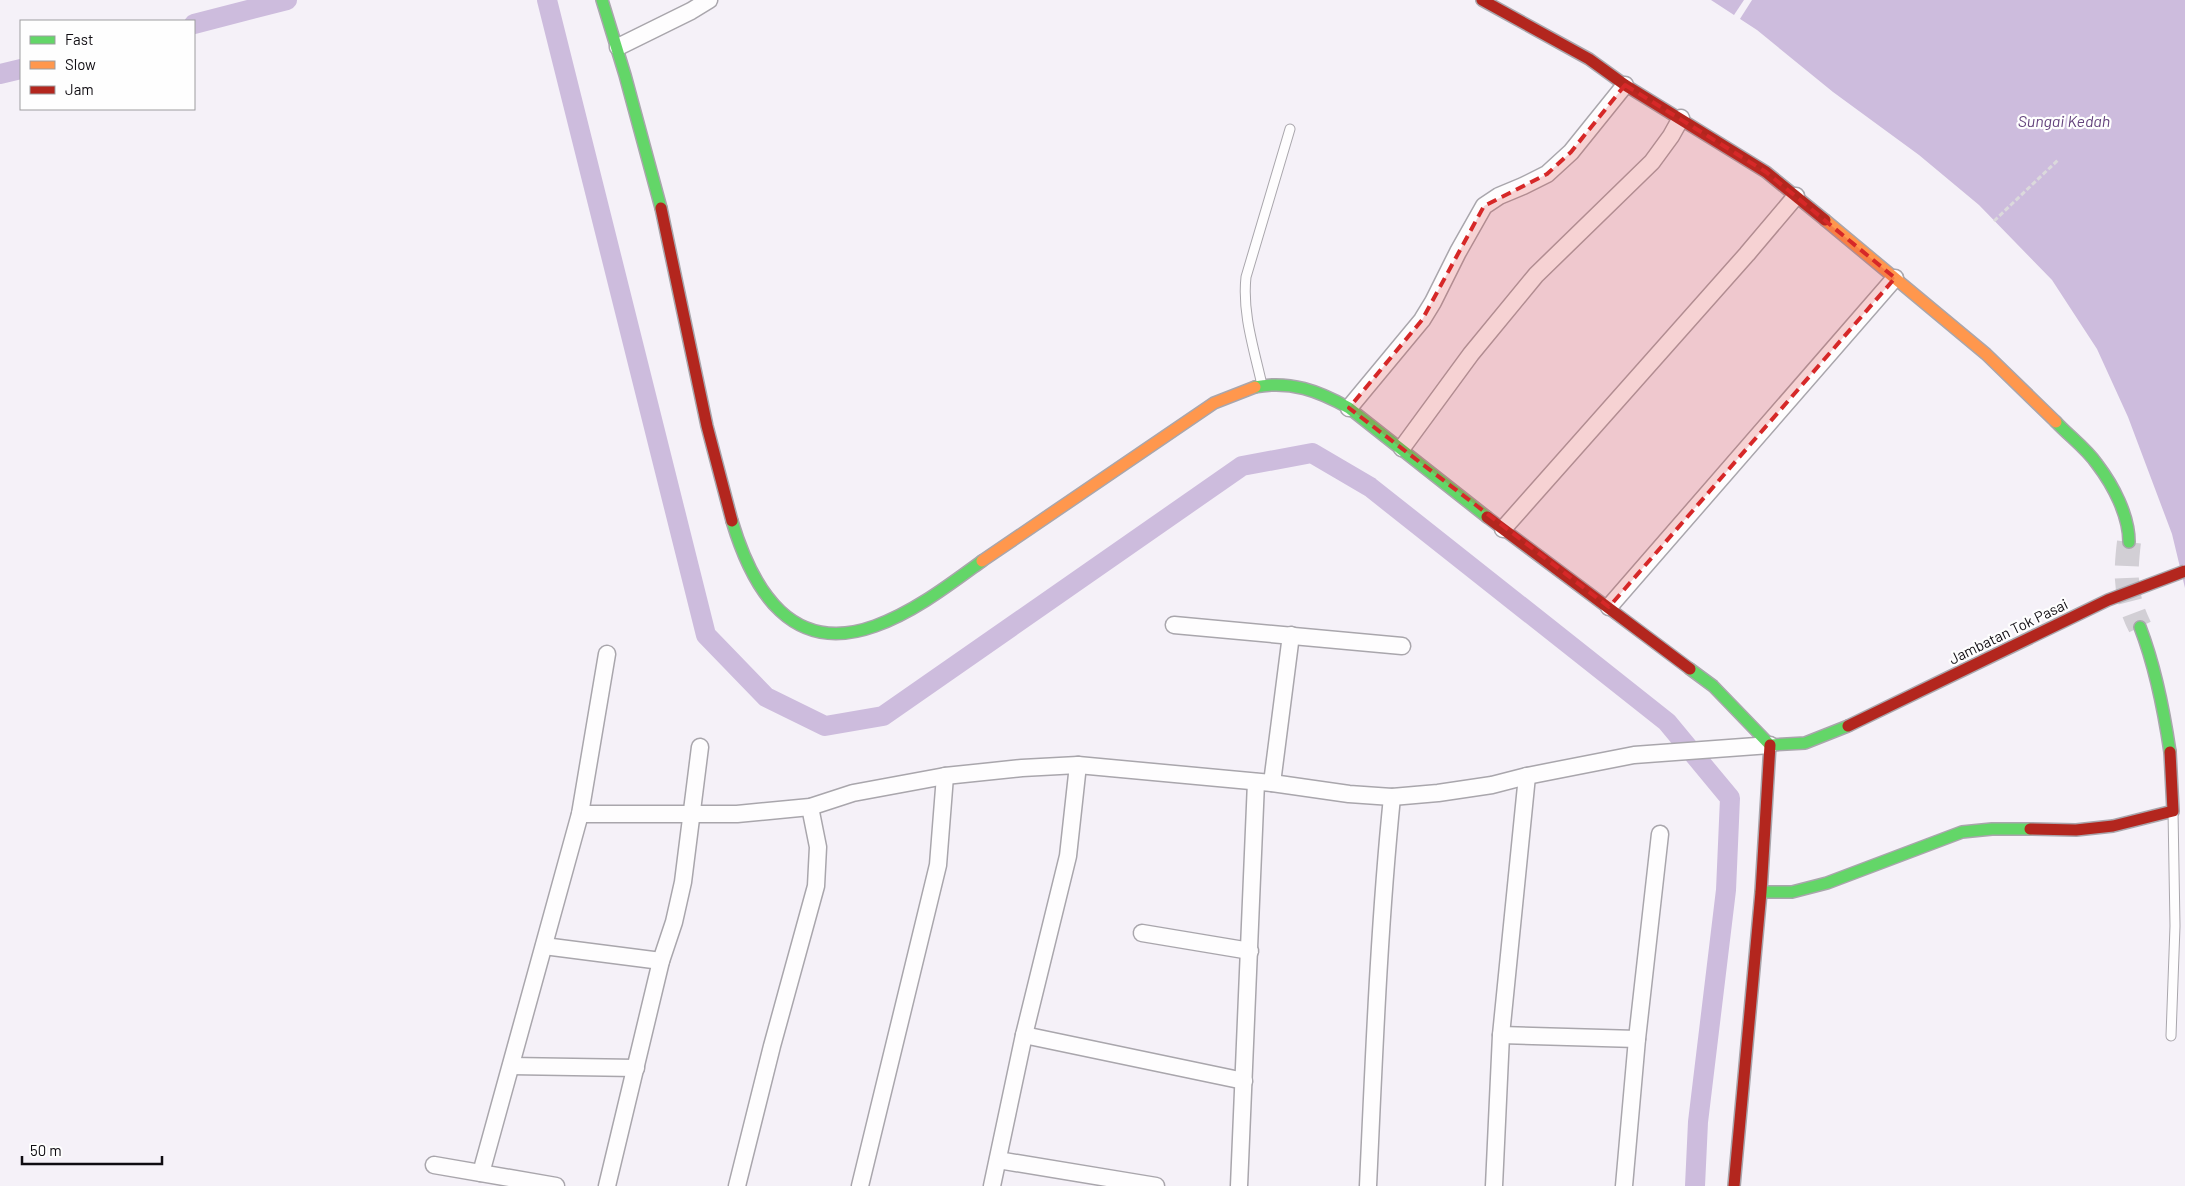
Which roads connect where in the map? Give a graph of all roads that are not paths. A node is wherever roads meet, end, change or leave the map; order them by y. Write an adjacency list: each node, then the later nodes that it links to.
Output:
1 (602, 0): 4 (main road)
2 (709, 0): 4 (street)
3 (1482, 0): 5 (main road)
4 (618, 46): 10 (main road)
5 (1625, 85): 6 (main road); 11 (street)
6 (1681, 118): 8 (main road); 12 (street)
7 (1290, 129): 10 (lane)
8 (1796, 196): 9 (main road); 13 (street)
9 (1896, 278): 14 (main road); 16 (street)
10 (1262, 385): 11 (main road)
11 (1349, 408): 12 (main road)
12 (1402, 448): 13 (main road)
13 (1503, 529): 16 (main road)
14 (2129, 542)
15 (2185, 570): 22 (main road, Jambatan Tok Pasai, bridge)
16 (1610, 607): 22 (main road)
17 (1174, 625): 19 (street)
18 (2140, 627): 30 (main road)
19 (1291, 635): 20 (street); 27 (street)
20 (1402, 646)
21 (607, 654): 31 (street)
22 (1770, 745): 26 (street); 34 (main road)
23 (700, 747): 32 (street)
24 (1078, 765): 25 (street); 27 (street); 39 (street)
25 (944, 776): 29 (street); 52 (street)
26 (1527, 776): 28 (street); 40 (street)
27 (1264, 783): 28 (street); 37 (street)
28 (1392, 797): 56 (street)
29 (810, 807): 32 (street); 51 (street)
30 (2173, 811): 34 (main road); 41 (lane)
31 (580, 814): 32 (street); 36 (street)
32 (693, 814): 38 (street)
33 (1660, 834): 42 (street)
34 (1761, 892): 59 (main road)
35 (1142, 932): 37 (street)
36 (544, 946): 38 (street); 43 (street)
37 (1250, 951): 45 (street)
38 (661, 961): 44 (street)
39 (1024, 1035): 45 (street); 46 (street)
40 (1502, 1035): 42 (street); 57 (street)
41 (2171, 1036)
42 (1637, 1039): 58 (street)
43 (511, 1066): 44 (street); 48 (street)
44 (636, 1068): 50 (street)
45 (1244, 1081): 55 (street)
46 (998, 1160): 53 (street); 54 (street)
47 (434, 1165): 48 (street)
48 (481, 1173): 49 (street)
49 (556, 1186)
50 (607, 1186)
51 (736, 1186)
52 (860, 1186)
53 (992, 1186)
54 (1156, 1186)
55 (1239, 1186)
56 (1368, 1186)
57 (1494, 1186)
58 (1624, 1186)
59 (1734, 1186)

